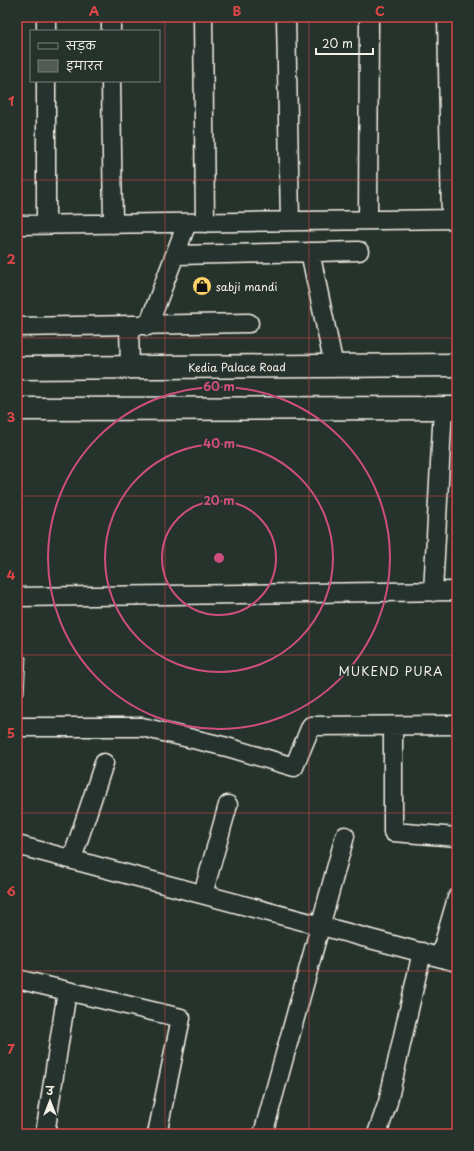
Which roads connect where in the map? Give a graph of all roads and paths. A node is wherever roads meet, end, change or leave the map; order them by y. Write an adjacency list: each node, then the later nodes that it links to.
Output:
1 (46, 17): 7 (street)
2 (111, 17): 8 (street)
3 (203, 17): 15 (street)
4 (286, 17): 13 (street)
5 (369, 17): 12 (street)
6 (447, 17): 11 (street)
7 (46, 30)
8 (111, 30)
9 (46, 82): 16 (street)
10 (111, 82): 17 (street)
11 (454, 219): 12 (street)
12 (368, 220): 13 (street)
13 (290, 221): 15 (street)
14 (187, 223): 15 (street); 17 (street); 21 (street)
15 (205, 223)
16 (46, 224): 17 (street); 18 (street)
17 (113, 224)
18 (17, 225)
19 (359, 251): 20 (street)
20 (310, 252): 21 (street); 27 (street)
21 (175, 255): 24 (street)
22 (249, 323): 24 (street)
23 (129, 326): 24 (street); 25 (street); 28 (street)
24 (148, 326)
25 (17, 327)
26 (457, 365): 27 (street, Kedia Palace Road)
27 (334, 366): 28 (street, Kedia Palace Road)
28 (130, 367): 29 (street, Kedia Palace Road)
29 (17, 368)
30 (450, 408): 31 (street); 33 (street)
31 (17, 409)
32 (457, 591): 33 (street)
33 (433, 592): 34 (street)
34 (17, 597)
35 (457, 725): 36 (street)
36 (393, 726): 37 (street); 41 (street)
37 (17, 727)
38 (104, 763): 43 (street)
39 (228, 805): 44 (street)
40 (345, 836): 46 (street)
41 (457, 837)
42 (17, 844): 43 (street)
43 (72, 859): 44 (street)
44 (204, 894): 46 (street)
45 (457, 898): 48 (street)
46 (319, 925): 47 (street); 53 (street)
47 (422, 952): 48 (street); 54 (street)
48 (449, 959)
49 (17, 979): 50 (street)
50 (67, 991): 51 (street); 52 (street)
51 (45, 1134)
52 (157, 1134)
53 (263, 1134)
54 (377, 1134)

